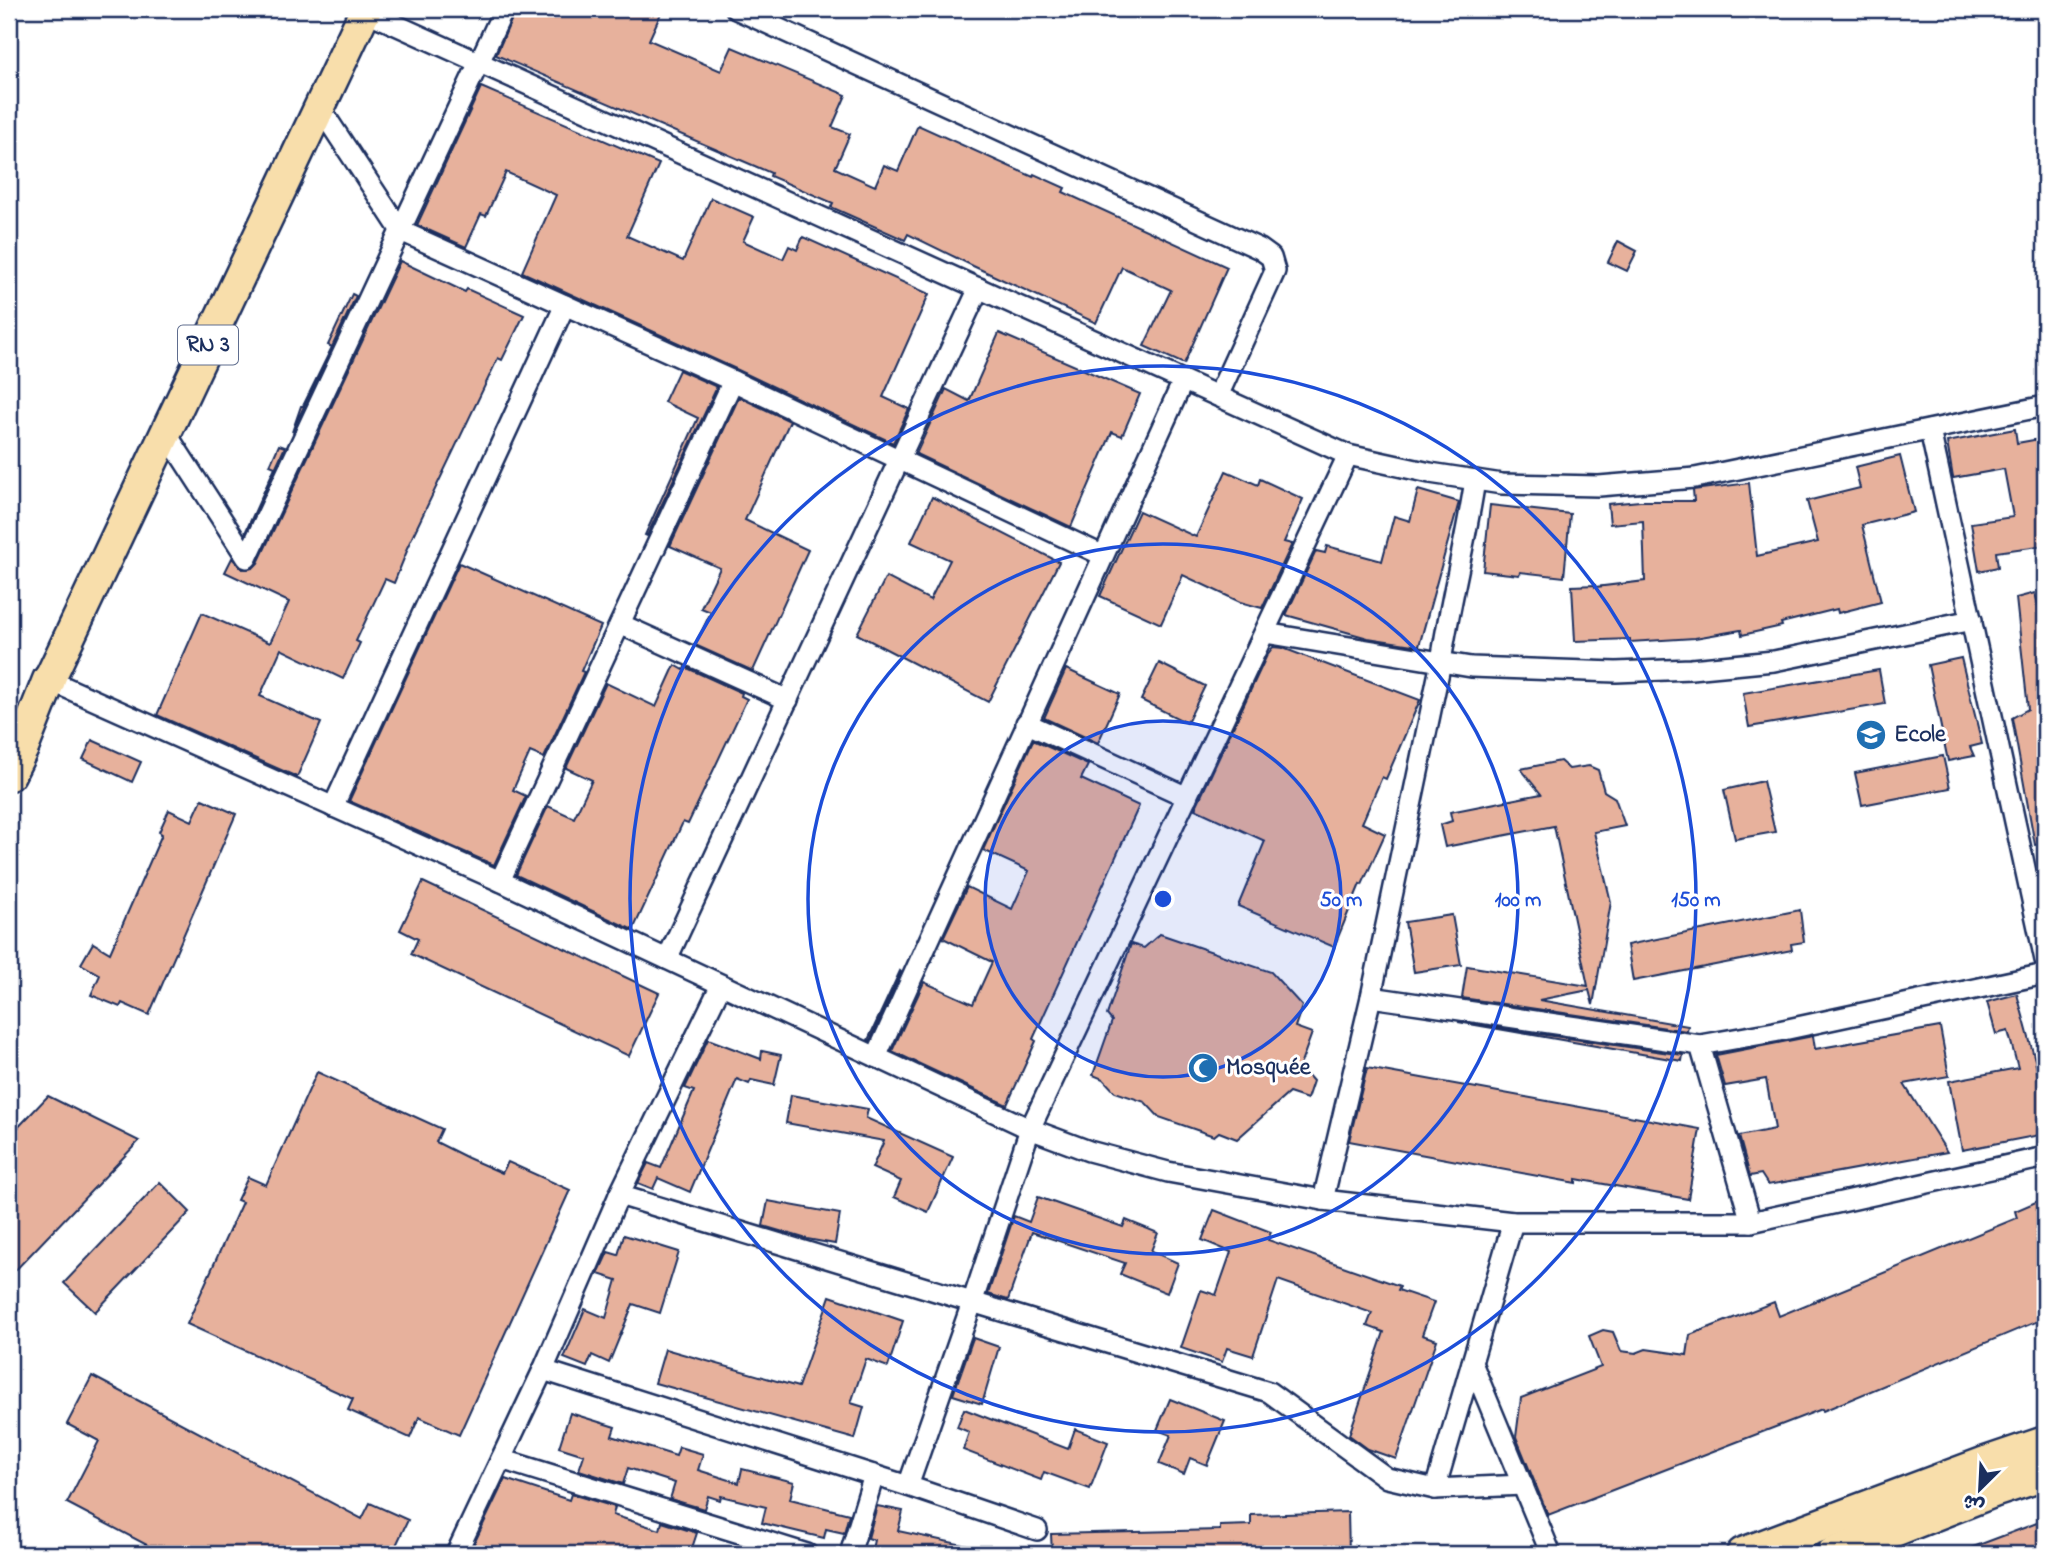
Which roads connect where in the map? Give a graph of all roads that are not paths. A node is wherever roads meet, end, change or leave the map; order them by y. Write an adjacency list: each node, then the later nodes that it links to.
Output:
1 (504, 9): 4 (street)
2 (736, 9): 11 (street)
3 (365, 10): 4 (street); 5 (main road, RN 3)
4 (479, 62): 6 (street); 7 (street)
5 (320, 108): 6 (street); 14 (main road, RN 3)
6 (401, 230): 8 (street); 14 (street)
7 (979, 288): 10 (street); 16 (street)
8 (565, 305): 9 (street); 29 (street)
9 (733, 381): 16 (street); 20 (street)
10 (1183, 381): 11 (street); 18 (street)
11 (1218, 396): 15 (street)
12 (2045, 406): 13 (street)
13 (1930, 430): 17 (street); 19 (street)
14 (166, 433): 23 (main road, RN 3)
15 (1348, 455): 17 (street); 21 (street)
16 (901, 460): 18 (street); 24 (street)
17 (1475, 480): 22 (street)
18 (1102, 555): 25 (street)
19 (1972, 620): 22 (street); 32 (street)
20 (620, 624): 24 (street); 30 (street)
21 (1265, 633): 22 (street); 28 (street)
22 (1441, 662): 35 (street)
23 (49, 680): 26 (highway, RN 3); 27 (highway, RN 3); 29 (street)
24 (788, 700): 31 (street)
25 (1026, 723): 28 (street); 37 (street)
26 (9, 731)
27 (9, 774)
28 (1187, 797): 38 (street)
29 (333, 807): 30 (street)
30 (500, 881): 31 (street)
31 (667, 959): 34 (street)
32 (2045, 960)
33 (2045, 974): 36 (street)
34 (721, 985): 37 (street); 40 (street)
35 (1371, 997): 36 (street); 41 (street)
36 (1700, 1045): 43 (street)
37 (876, 1057): 38 (street)
38 (1030, 1129): 41 (street); 44 (street)
39 (2045, 1157): 43 (street)
40 (619, 1195): 44 (street); 46 (street)
41 (1323, 1200): 42 (street)
42 (1513, 1222): 43 (street); 45 (street)
43 (1751, 1222)
44 (972, 1303): 52 (street); 53 (street)
45 (1472, 1363): 51 (street); 53 (street)
46 (543, 1370): 48 (street); 50 (street)
47 (2045, 1443): 59 (highway)
48 (501, 1459): 55 (street); 56 (street)
49 (2045, 1474): 60 (highway)
50 (874, 1475): 52 (street); 57 (street)
51 (1523, 1485): 53 (street); 58 (street)
52 (908, 1486): 54 (street)
53 (1435, 1489)
54 (1037, 1530)
55 (456, 1554)
56 (807, 1554)
57 (850, 1554)
58 (1551, 1554)
59 (1743, 1554)
60 (1833, 1554)

